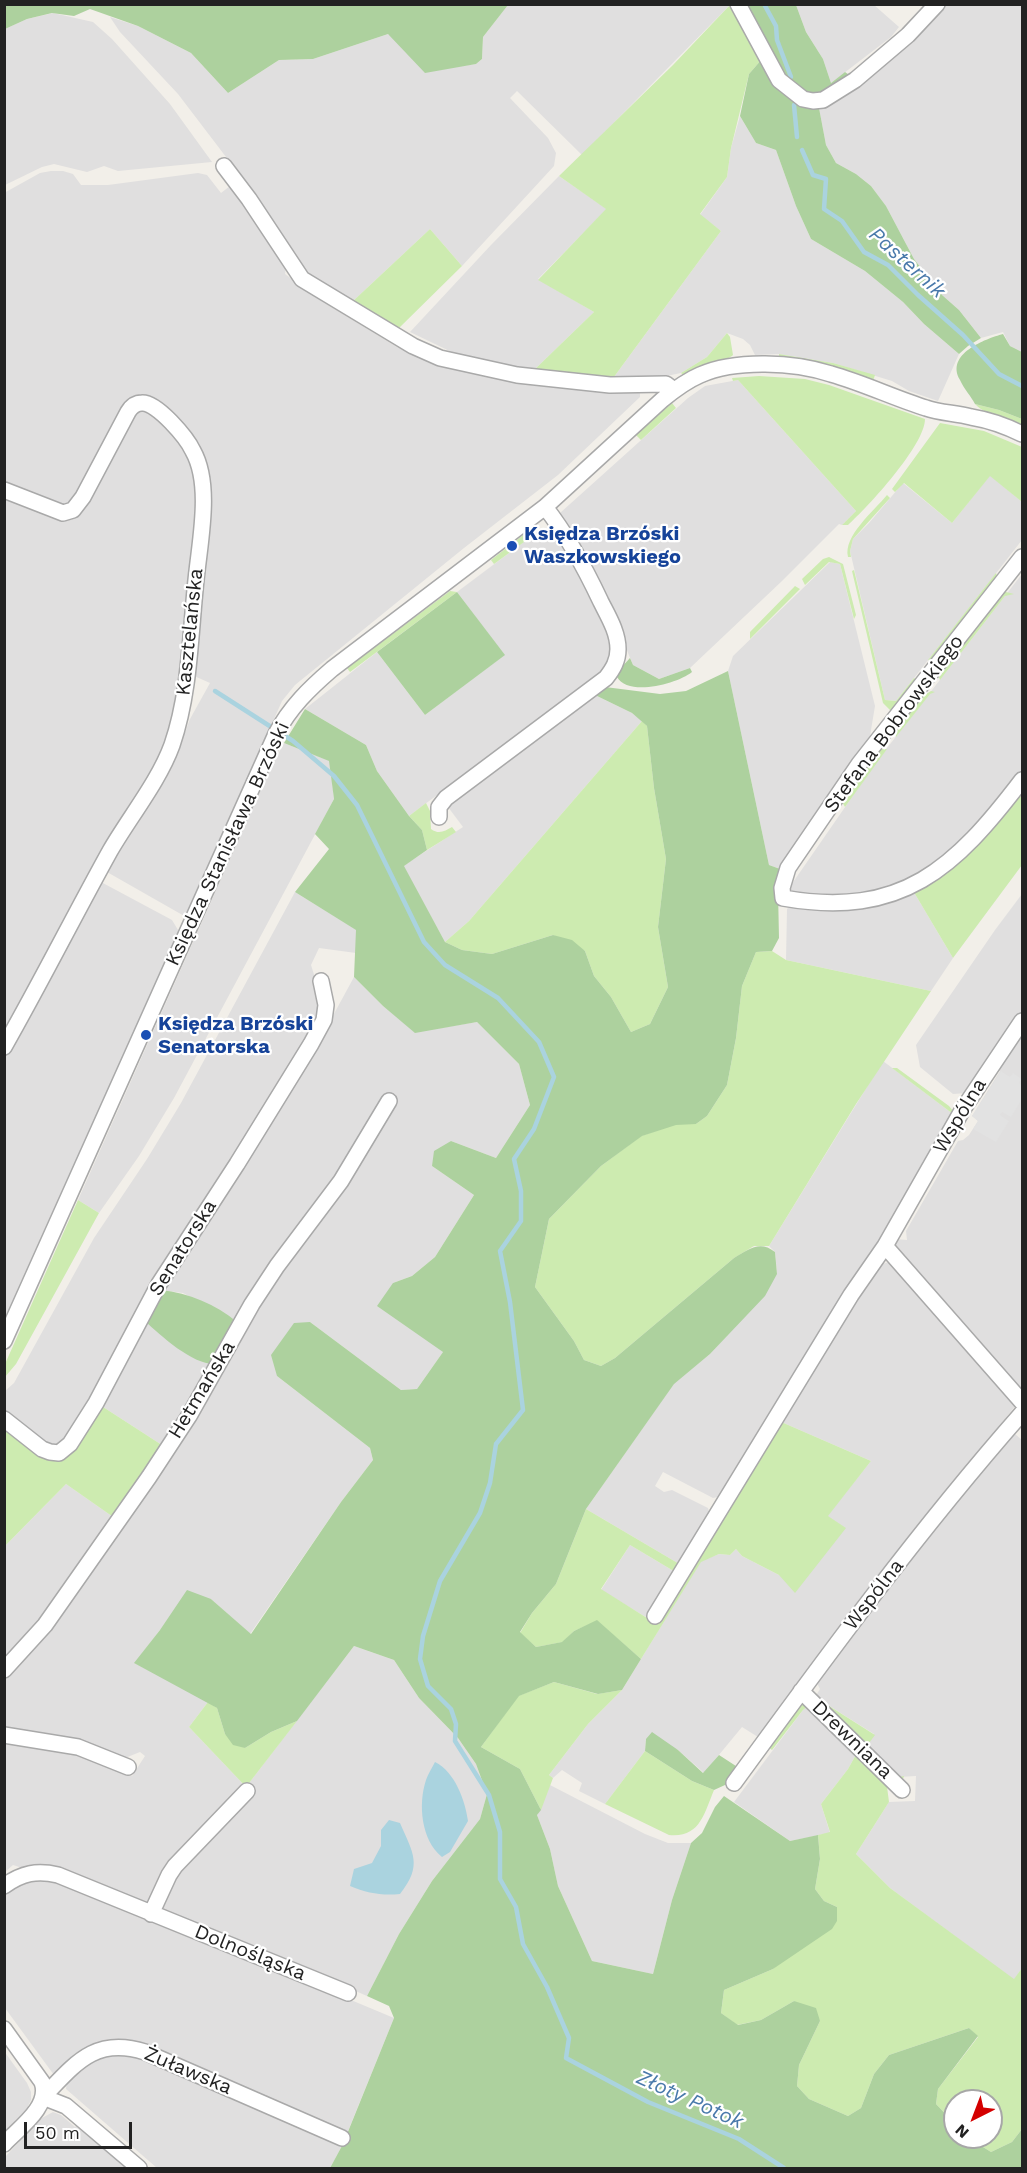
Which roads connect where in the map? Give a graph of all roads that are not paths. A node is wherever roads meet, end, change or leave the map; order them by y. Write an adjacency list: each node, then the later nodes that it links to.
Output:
1 (738, 4): 2 (street)
2 (937, 4)
3 (224, 166): 4 (street)
4 (674, 390): 5 (street, Księdza Stanisława Brzóski); 7 (street, Księdza Stanisława Brzóski)
5 (1023, 434)
6 (4, 490): 13 (street, Kasztelańska)
7 (545, 507): 10 (street); 16 (street, Księdza Stanisława Brzóski)
8 (1023, 557): 9 (street, Stefana Bobrowskiego)
9 (1023, 780)
10 (439, 817)
11 (321, 981): 19 (street, Senatorska)
12 (1023, 1021): 15 (street, Wspólna)
13 (4, 1047)
14 (389, 1101): 21 (street, Hetmańska)
15 (885, 1246): 17 (street); 20 (street, Wspólna)
16 (4, 1341)
17 (1023, 1402)
18 (1023, 1413): 22 (street, Wspólna)
19 (4, 1419)
20 (655, 1616)
21 (4, 1670)
22 (801, 1691): 25 (street, Wspólna); 26 (street, Drewniana)
23 (4, 1735): 24 (street)
24 (128, 1767)
25 (734, 1784)
26 (902, 1790)
27 (247, 1791): 29 (street)
28 (4, 1886): 29 (street, Dolnośląska)
29 (151, 1914): 30 (street, Dolnośląska)
30 (348, 1993)
31 (4, 2029): 32 (street)
32 (43, 2097): 33 (street, Żuławska); 34 (street); 35 (street)
33 (342, 2138)
34 (4, 2144)
35 (139, 2169)

